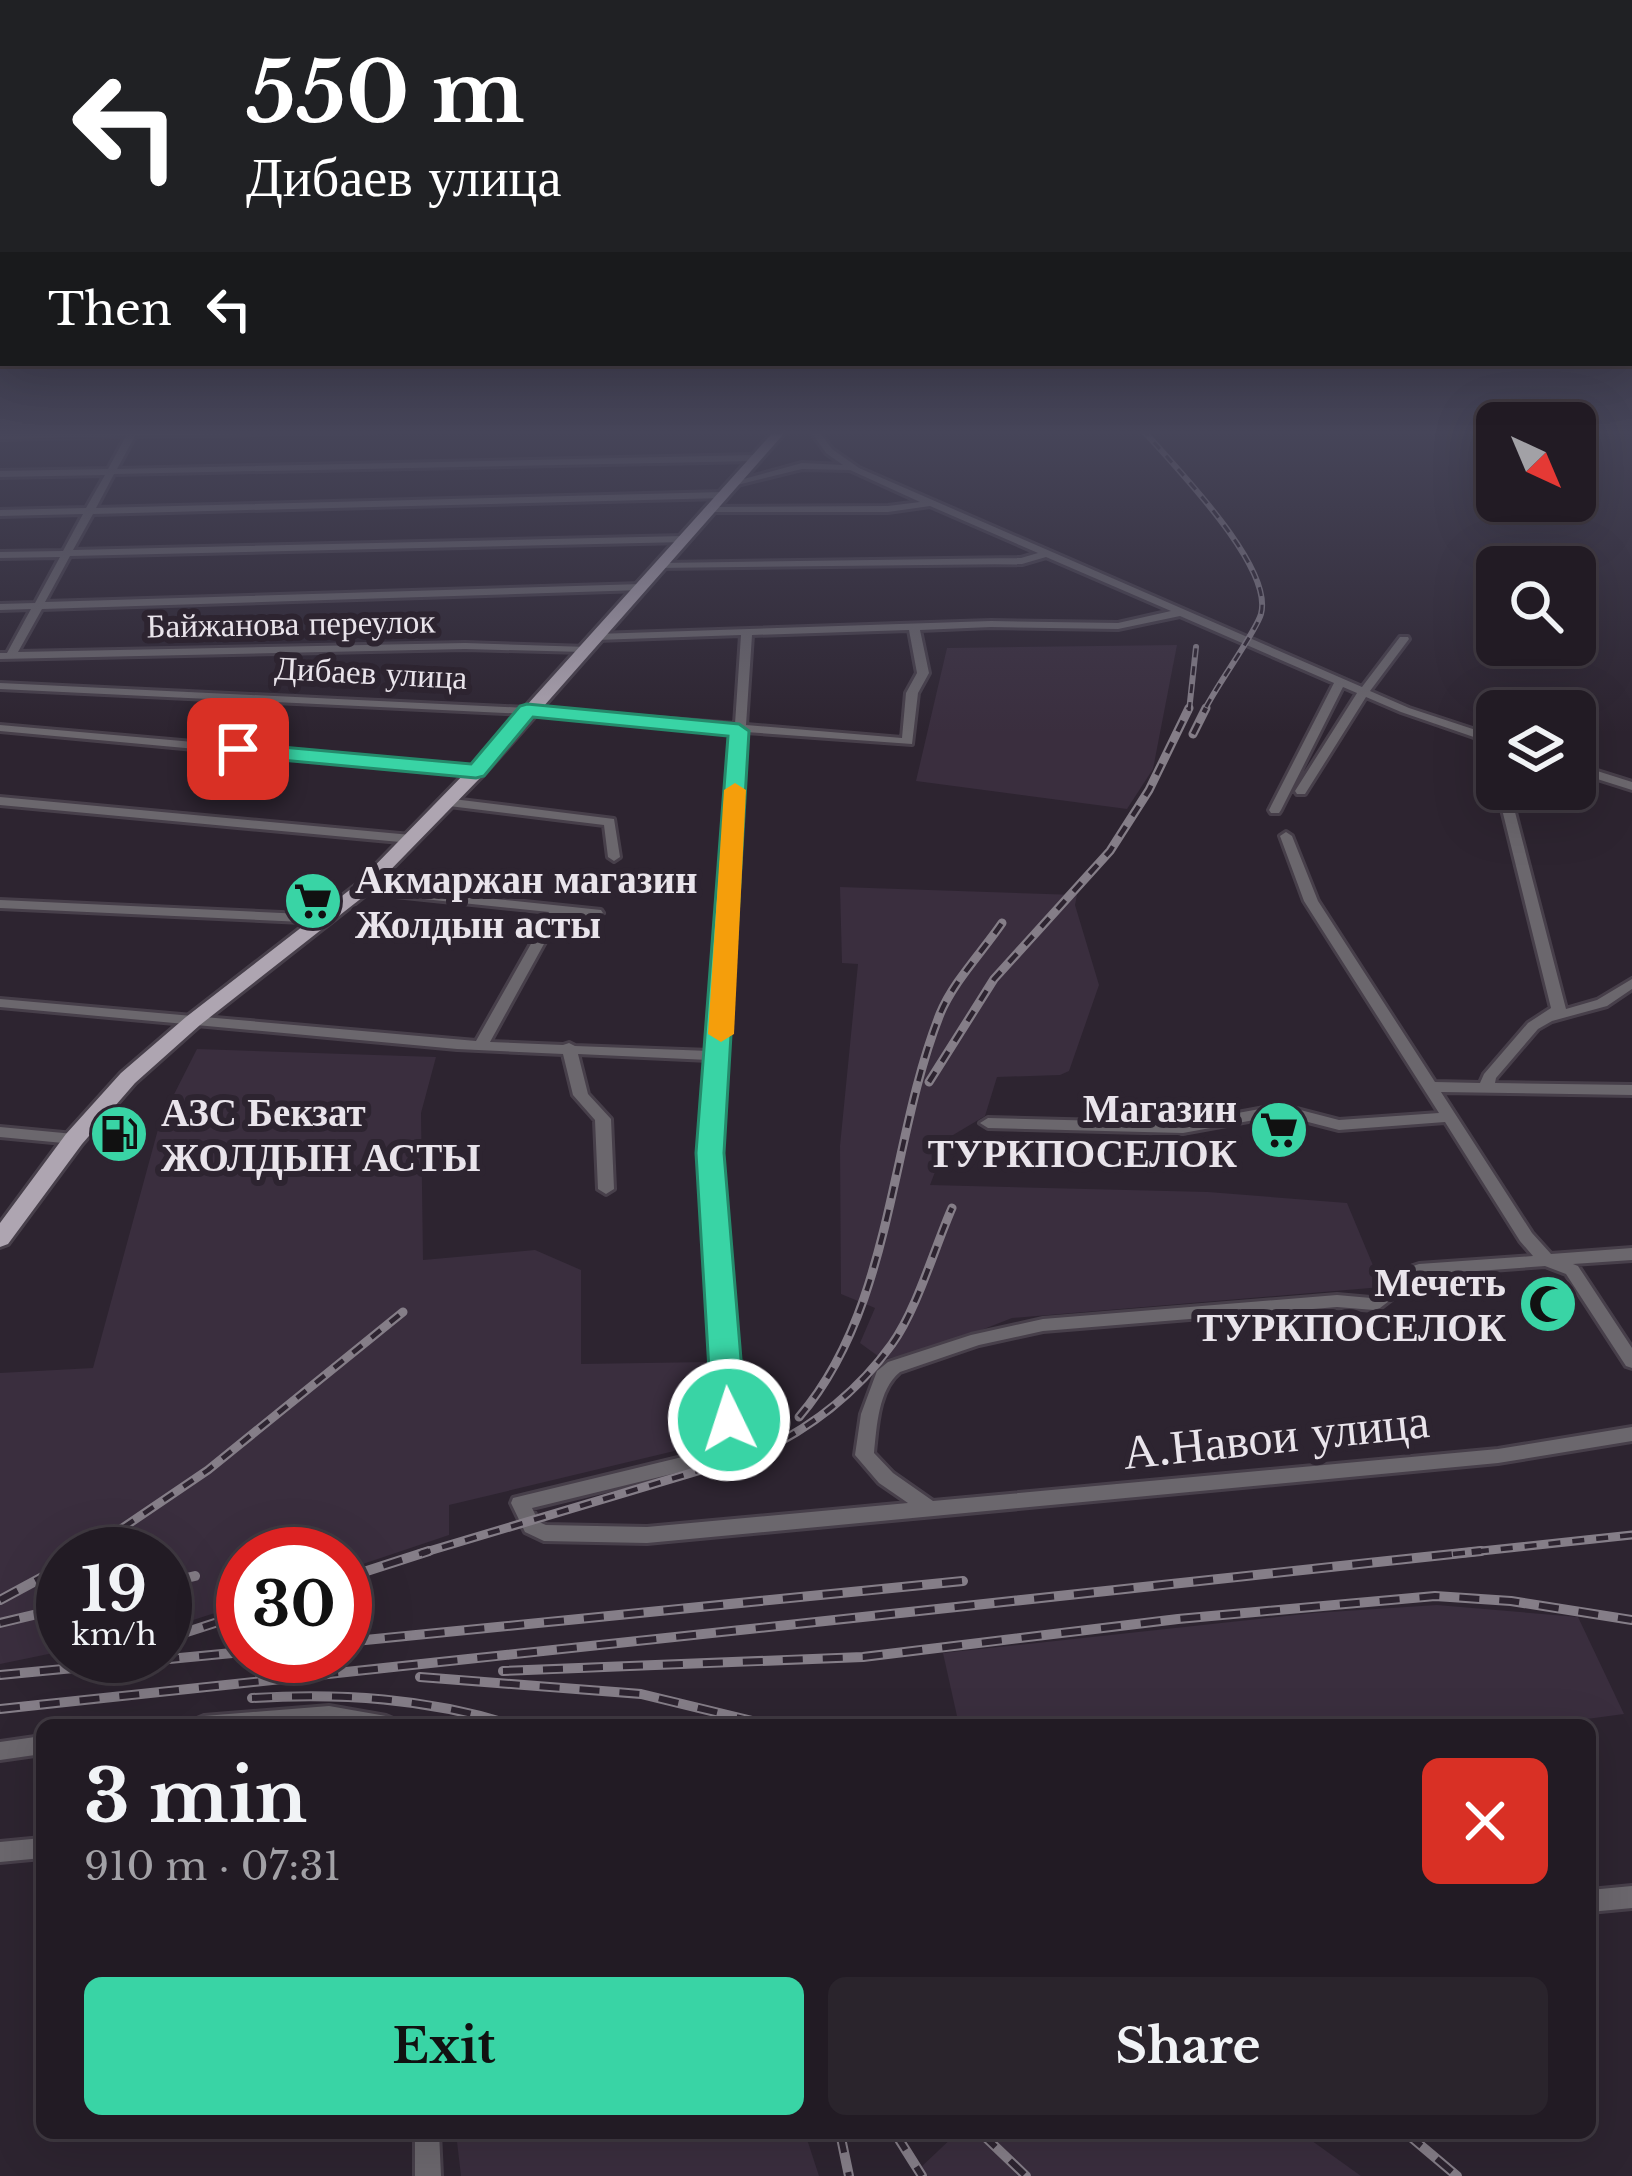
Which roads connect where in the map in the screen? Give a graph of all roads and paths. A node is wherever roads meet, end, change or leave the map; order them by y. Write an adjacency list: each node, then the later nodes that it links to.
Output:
1 (79, 531): 5 (street)
2 (692, 531): 4 (main road)
3 (993, 531): 6 (street)
4 (685, 539): 5 (street); 8 (main road)
5 (68, 553): 7 (street); 10 (street)
6 (1045, 554): 8 (street); 12 (street)
7 (0, 555)
8 (660, 566): 9 (main road)
9 (642, 587): 10 (street); 16 (main road)
10 (35, 606): 11 (street); 17 (street)
11 (0, 607)
12 (1178, 613): 13 (street, Байжанова переулок); 18 (street)
13 (914, 627): 14 (street, Байжанова переулок); 23 (street, Дибаев улица)
14 (747, 631): 16 (street, Байжанова переулок); 23 (street)
15 (1404, 639): 20 (street)
16 (590, 643): 17 (street, Байжанова переулок); 21 (main road)
17 (5, 656)
18 (1340, 683): 20 (street); 31 (street)
19 (0, 686): 21 (street, Дибаев улица)
20 (1366, 693): 24 (street); 28 (street)
21 (527, 711): 23 (street, Дибаев улица); 25 (main road)
22 (0, 728): 25 (street)
23 (739, 731): 47 (street)
24 (1476, 733)
25 (476, 771): 30 (main road)
26 (1596, 775): 27 (street)
27 (1632, 786)
28 (1301, 791)
29 (0, 801): 34 (street)
30 (445, 802): 34 (main road); 35 (street)
31 (1275, 810)
32 (1508, 810): 43 (street)
33 (1286, 836): 48 (street)
34 (411, 839): 36 (main road)
35 (614, 857)
36 (362, 889): 38 (street); 40 (main road)
37 (0, 904): 40 (street)
38 (557, 909): 39 (street); 45 (street)
39 (596, 913)
40 (325, 919): 44 (main road)
41 (1632, 984): 43 (street)
42 (0, 1003): 44 (street)
43 (1554, 1017): 49 (street)
44 (193, 1021): 45 (street); 54 (main road)
45 (481, 1046): 46 (street)
46 (569, 1047): 47 (street); 55 (street)
47 (720, 1056): 61 (street, А.Навои улица)
48 (1430, 1087): 49 (street); 51 (street)
49 (1486, 1088): 50 (street)
50 (1632, 1090)
51 (1449, 1117): 52 (street); 58 (street)
52 (988, 1123)
53 (0, 1132): 54 (street)
54 (74, 1139): 56 (main road)
55 (606, 1189)
56 (0, 1239)
57 (1632, 1254): 58 (street)
58 (1547, 1261): 59 (street); 61 (street)
59 (1632, 1362)
60 (1632, 1434): 61 (street, А.Навои улица)
61 (927, 1507)
62 (279, 1719): 63 (street)
63 (352, 1719)
64 (36, 1746): 65 (street)
65 (0, 1751)
66 (36, 1849): 67 (street)
67 (0, 1852)
68 (1632, 1897): 69 (street)
69 (1596, 1900)
70 (427, 2139): 71 (street)
71 (428, 2176)

